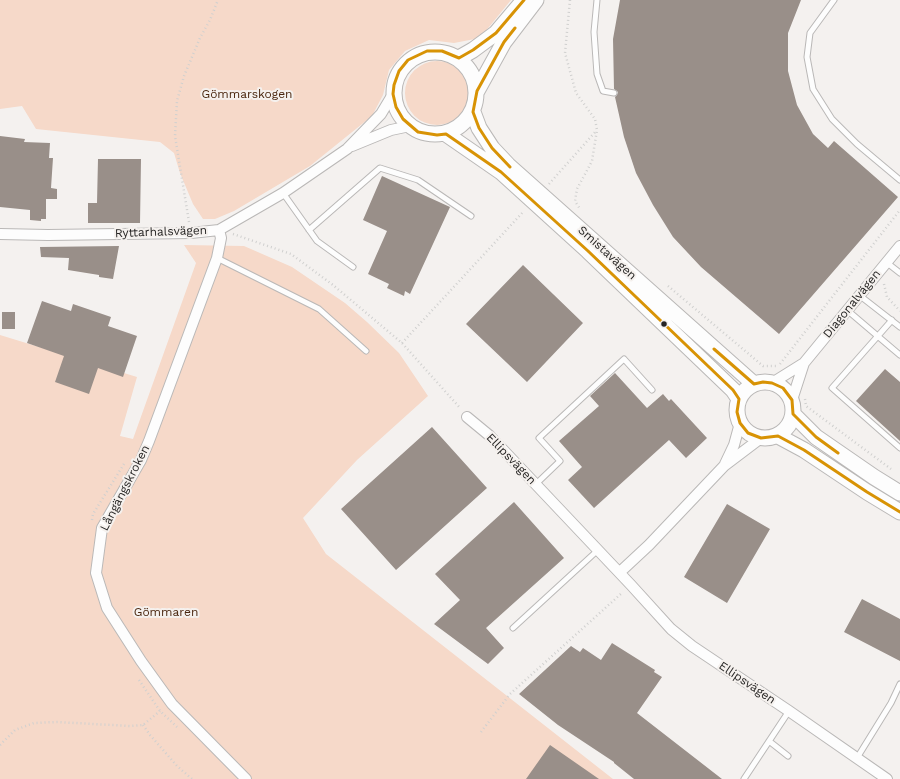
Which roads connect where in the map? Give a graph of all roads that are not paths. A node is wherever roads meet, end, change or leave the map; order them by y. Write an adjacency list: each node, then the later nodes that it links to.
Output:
1 (524, 0): 5 (street)
2 (536, 0): 6 (street)
3 (597, 0): 7 (lane)
4 (834, 0): 13 (lane)
5 (458, 58): 6 (street); 8 (street)
6 (477, 91): 9 (street)
7 (614, 93)
8 (393, 94): 10 (street); 12 (street, Ryttarhalsvägen)
9 (473, 112): 11 (street); 33 (street, Smistavägen)
10 (410, 126): 11 (street); 12 (street, Ryttarhalsvägen)
11 (446, 134): 35 (street, Smistavägen)
12 (347, 149): 14 (street, Ryttarhalsvägen)
13 (900, 180)
14 (283, 193): 16 (street, Ryttarhalsvägen); 17 (lane)
15 (472, 216): 17 (lane)
16 (219, 230): 18 (street, Ryttarhalsvägen); 20 (street, Långängskroken)
17 (309, 230): 22 (lane)
18 (0, 234)
19 (900, 246): 21 (street, Diagonalvägen)
20 (217, 258): 29 (lane); 54 (street, Långängskroken)
21 (886, 262): 23 (lane); 24 (street, Diagonalvägen)
22 (353, 267)
23 (900, 273)
24 (859, 295): 25 (street, Diagonalvägen); 26 (lane)
25 (847, 310): 28 (lane); 31 (street, Diagonalvägen)
26 (892, 320): 27 (lane); 28 (lane)
27 (900, 327)
28 (878, 336): 30 (lane); 41 (lane)
29 (366, 351)
30 (900, 355)
31 (804, 362): 32 (street, Diagonalvägen); 36 (street, Diagonalvägen)
32 (772, 383): 33 (street); 36 (street)
33 (754, 384): 35 (street)
34 (652, 390): 43 (lane)
35 (739, 399): 38 (street)
36 (793, 407): 39 (street); 44 (street)
37 (467, 417): 43 (street, Ellipsvägen)
38 (740, 423): 40 (street); 42 (street)
39 (778, 436): 40 (street); 45 (street)
40 (761, 438): 42 (street)
41 (900, 448)
42 (724, 466): 47 (street)
43 (536, 484): 46 (street, Ellipsvägen)
44 (900, 493)
45 (900, 512)
46 (598, 550): 47 (street, Ellipsvägen); 48 (lane)
47 (620, 572): 50 (street, Ellipsvägen)
48 (513, 628)
49 (900, 684): 53 (lane)
50 (789, 711): 51 (lane); 53 (street, Ellipsvägen)
51 (769, 741): 52 (lane); 55 (lane)
52 (788, 756)
53 (857, 758): 56 (street, Ellipsvägen)
54 (246, 779)
55 (744, 779)
56 (887, 779)

